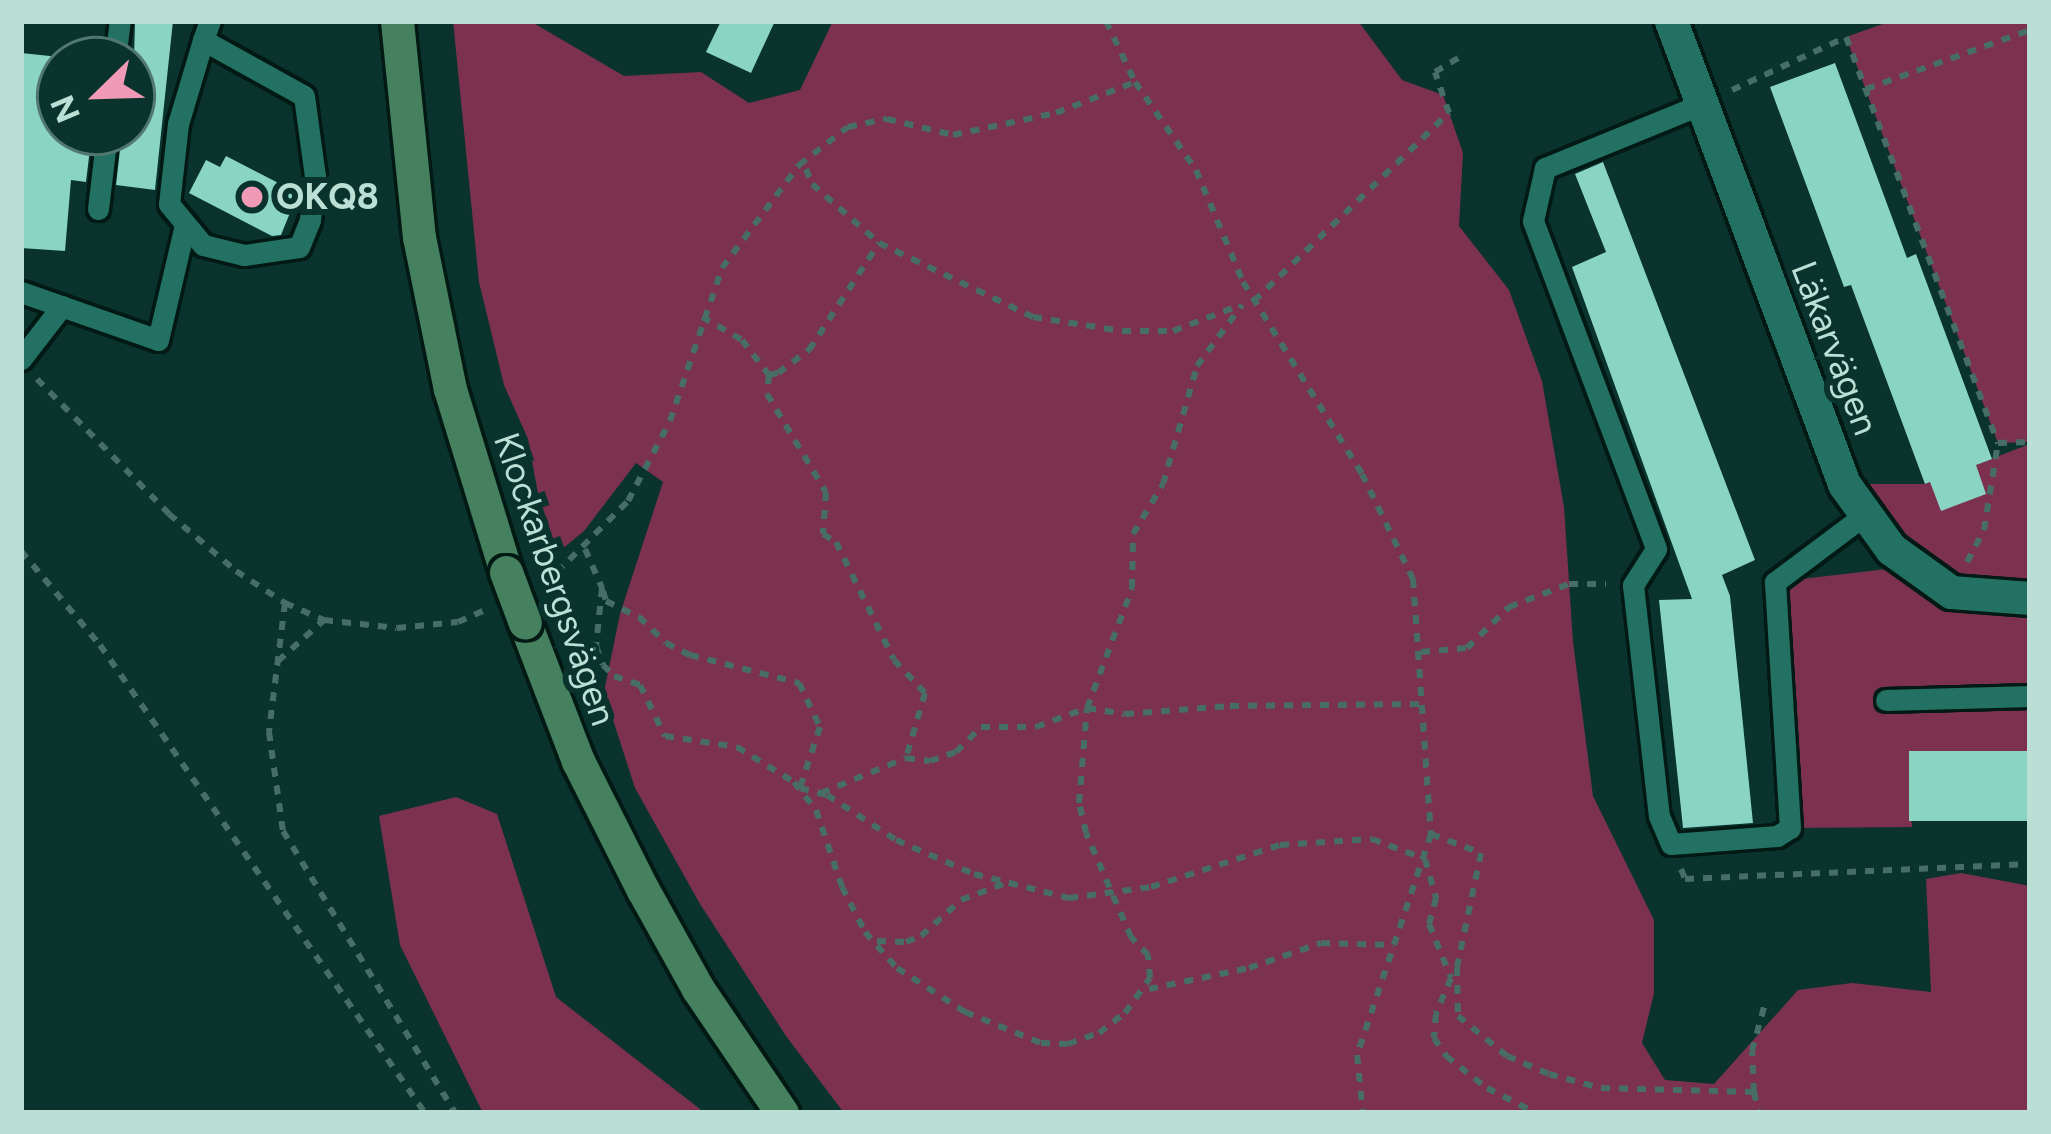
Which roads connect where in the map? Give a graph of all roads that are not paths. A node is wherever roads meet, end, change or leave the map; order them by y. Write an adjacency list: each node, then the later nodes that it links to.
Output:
1 (398, 21): 15 (main road, Klockarbergsvägen)
2 (1670, 21): 4 (street, Läkarvägen)
3 (207, 31): 7 (lane); 7 (lane)
4 (1702, 104): 11 (street, Läkarvägen); 11 (lane)
5 (104, 156): 6 (lane)
6 (98, 209)
7 (184, 229): 9 (lane)
8 (21, 292): 9 (lane)
9 (62, 306): 10 (lane)
10 (21, 359)
11 (1866, 514): 12 (street, Läkarvägen)
12 (2030, 598)
13 (2030, 696): 14 (lane)
14 (1886, 700)
15 (782, 1113)

